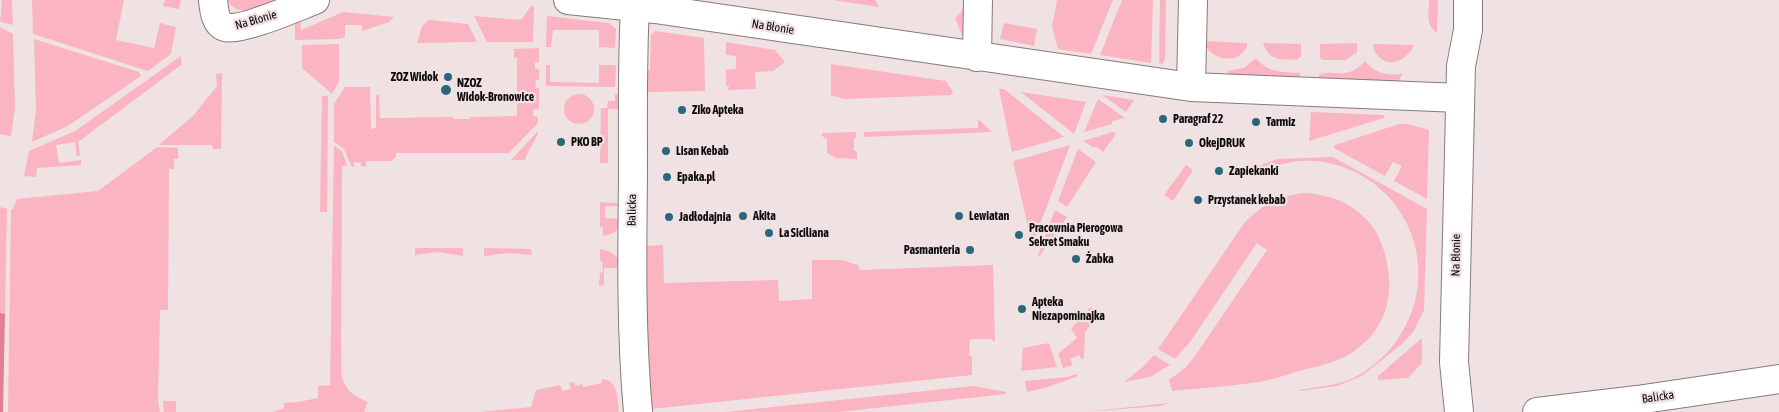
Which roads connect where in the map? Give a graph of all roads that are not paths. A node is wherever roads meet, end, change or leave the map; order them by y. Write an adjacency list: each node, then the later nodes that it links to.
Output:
1 (315, 0): 7 (street, Na Błonie)
2 (568, 0): 6 (street, Na Błonie)
3 (978, 0): 8 (street)
4 (1193, 0): 9 (street)
5 (1468, 0): 10 (street, Na Błonie)
6 (635, 7): 8 (street, Na Błonie); 12 (street, Balicka)
7 (216, 12)
8 (977, 57): 9 (street, Na Błonie)
9 (1191, 88): 10 (street, Na Błonie)
10 (1460, 98): 13 (street, Na Błonie)
11 (1779, 379): 14 (street, Balicka)
12 (638, 412)
13 (1459, 412)
14 (1537, 412)

